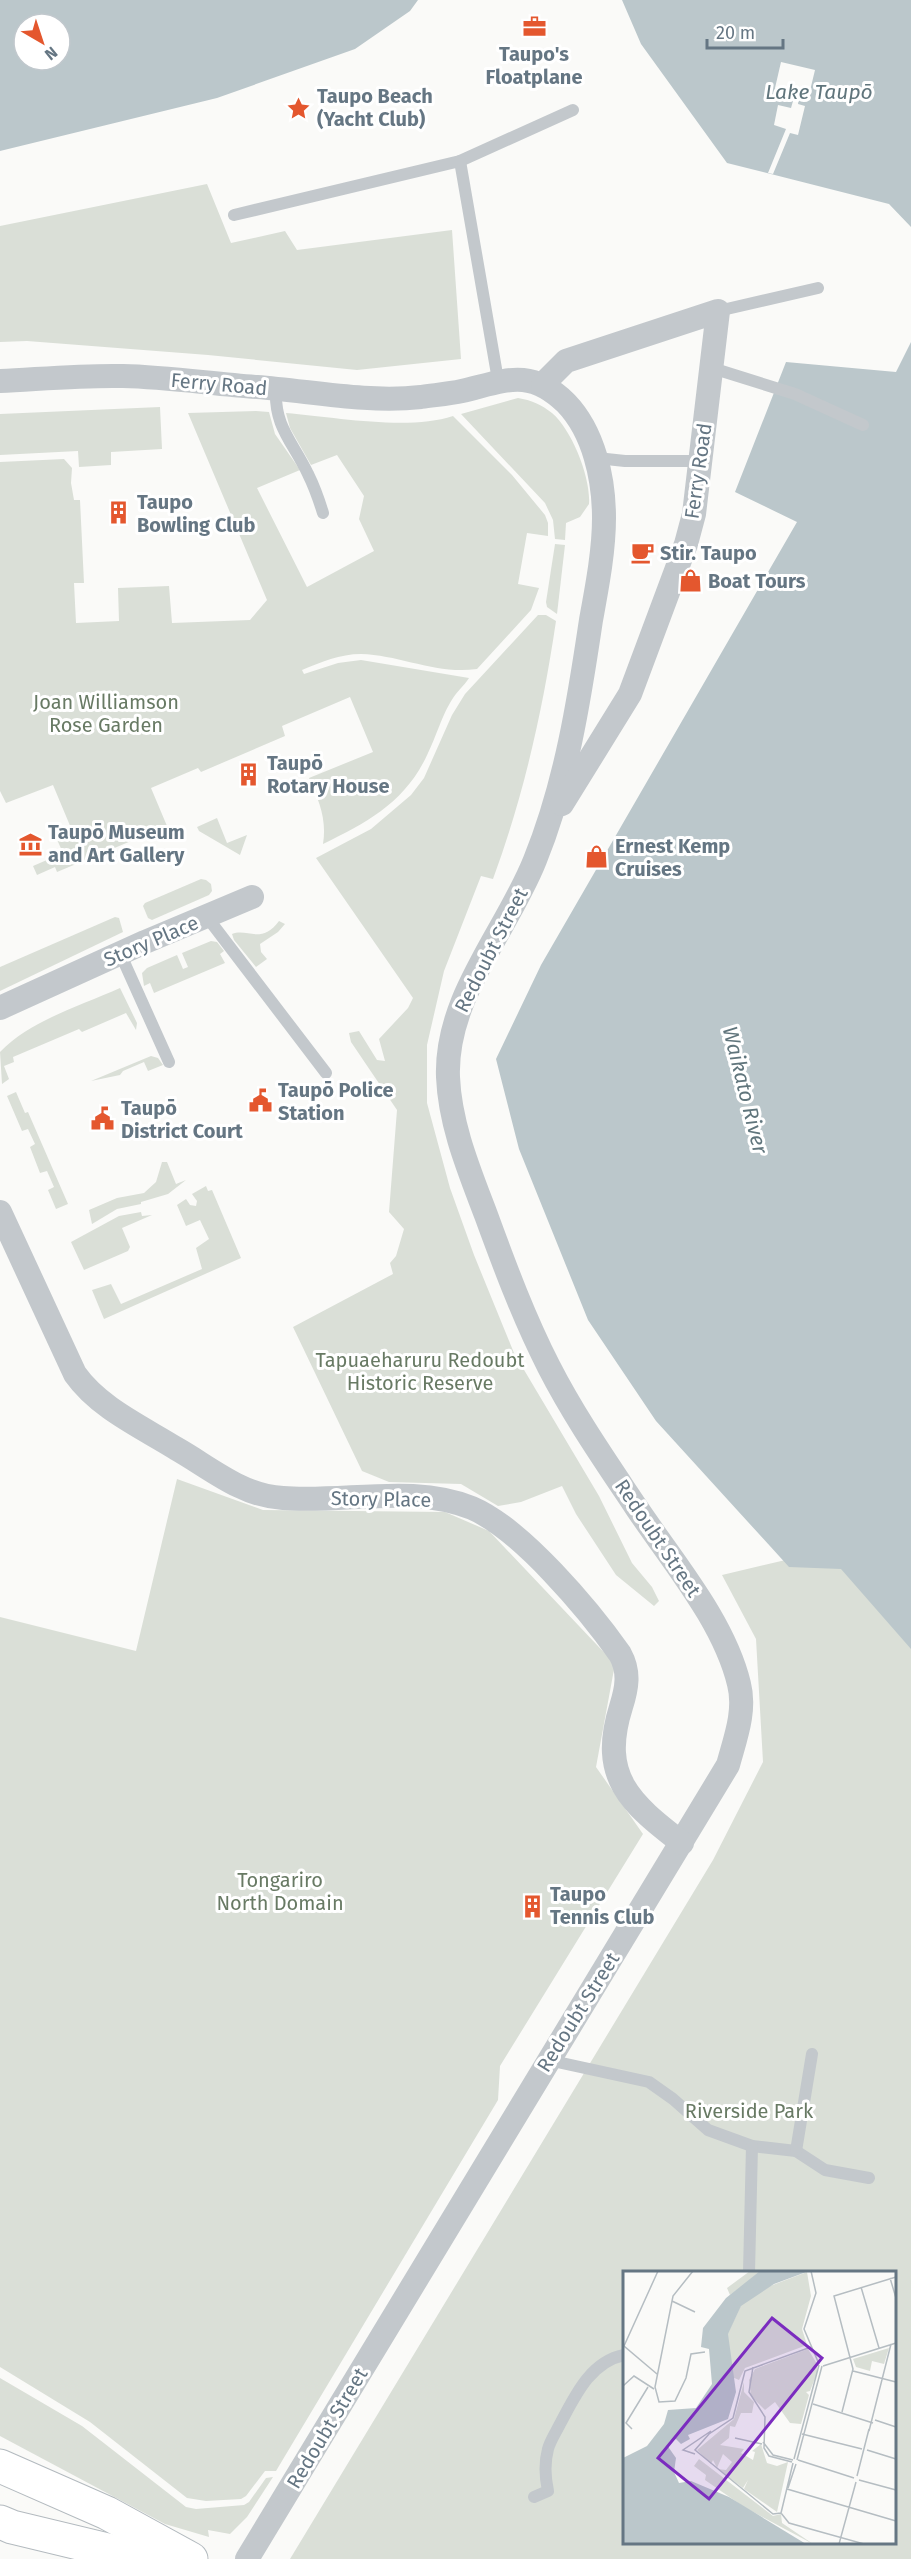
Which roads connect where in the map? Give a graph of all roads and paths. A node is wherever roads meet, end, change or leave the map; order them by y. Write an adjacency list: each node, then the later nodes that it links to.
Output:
1 (573, 110): 2 (lane)
2 (460, 161): 3 (lane); 8 (lane)
3 (234, 215)
4 (818, 288): 5 (lane)
5 (718, 311): 6 (street, Ferry Road); 10 (street)
6 (712, 368): 12 (lane); 14 (street, Ferry Road)
7 (0, 376): 9 (lane)
8 (498, 380): 10 (street, Ferry Road); 11 (street, Ferry Road)
9 (0, 381): 11 (street, Ferry Road)
10 (543, 384): 13 (street)
11 (276, 389): 15 (lane)
12 (863, 425)
13 (592, 448): 14 (lane); 16 (street, Redoubt Street)
14 (701, 461): 16 (street, Ferry Road)
15 (324, 513)
16 (548, 826): 26 (street, Redoubt Street)
17 (252, 897): 18 (street, Story Place)
18 (207, 917): 19 (street, Story Place); 24 (lane)
19 (120, 953): 20 (street, Story Place); 23 (lane)
20 (50, 986): 21 (street, Story Place); 22 (street, Story Place)
21 (0, 1008)
22 (0, 1020)
23 (169, 1062)
24 (326, 1073)
25 (0, 1213): 26 (street, Story Place)
26 (682, 1843): 28 (street, Redoubt Street)
27 (812, 2054): 30 (lane)
28 (548, 2060): 29 (lane); 39 (street, Redoubt Street)
29 (752, 2146): 30 (lane); 32 (lane)
30 (796, 2151): 31 (lane)
31 (869, 2178)
32 (749, 2271)
33 (623, 2355): 35 (lane)
34 (0, 2466): 38 (main road)
35 (534, 2496)
36 (0, 2522): 37 (main road)
37 (145, 2559)
38 (191, 2559)
39 (247, 2559)

